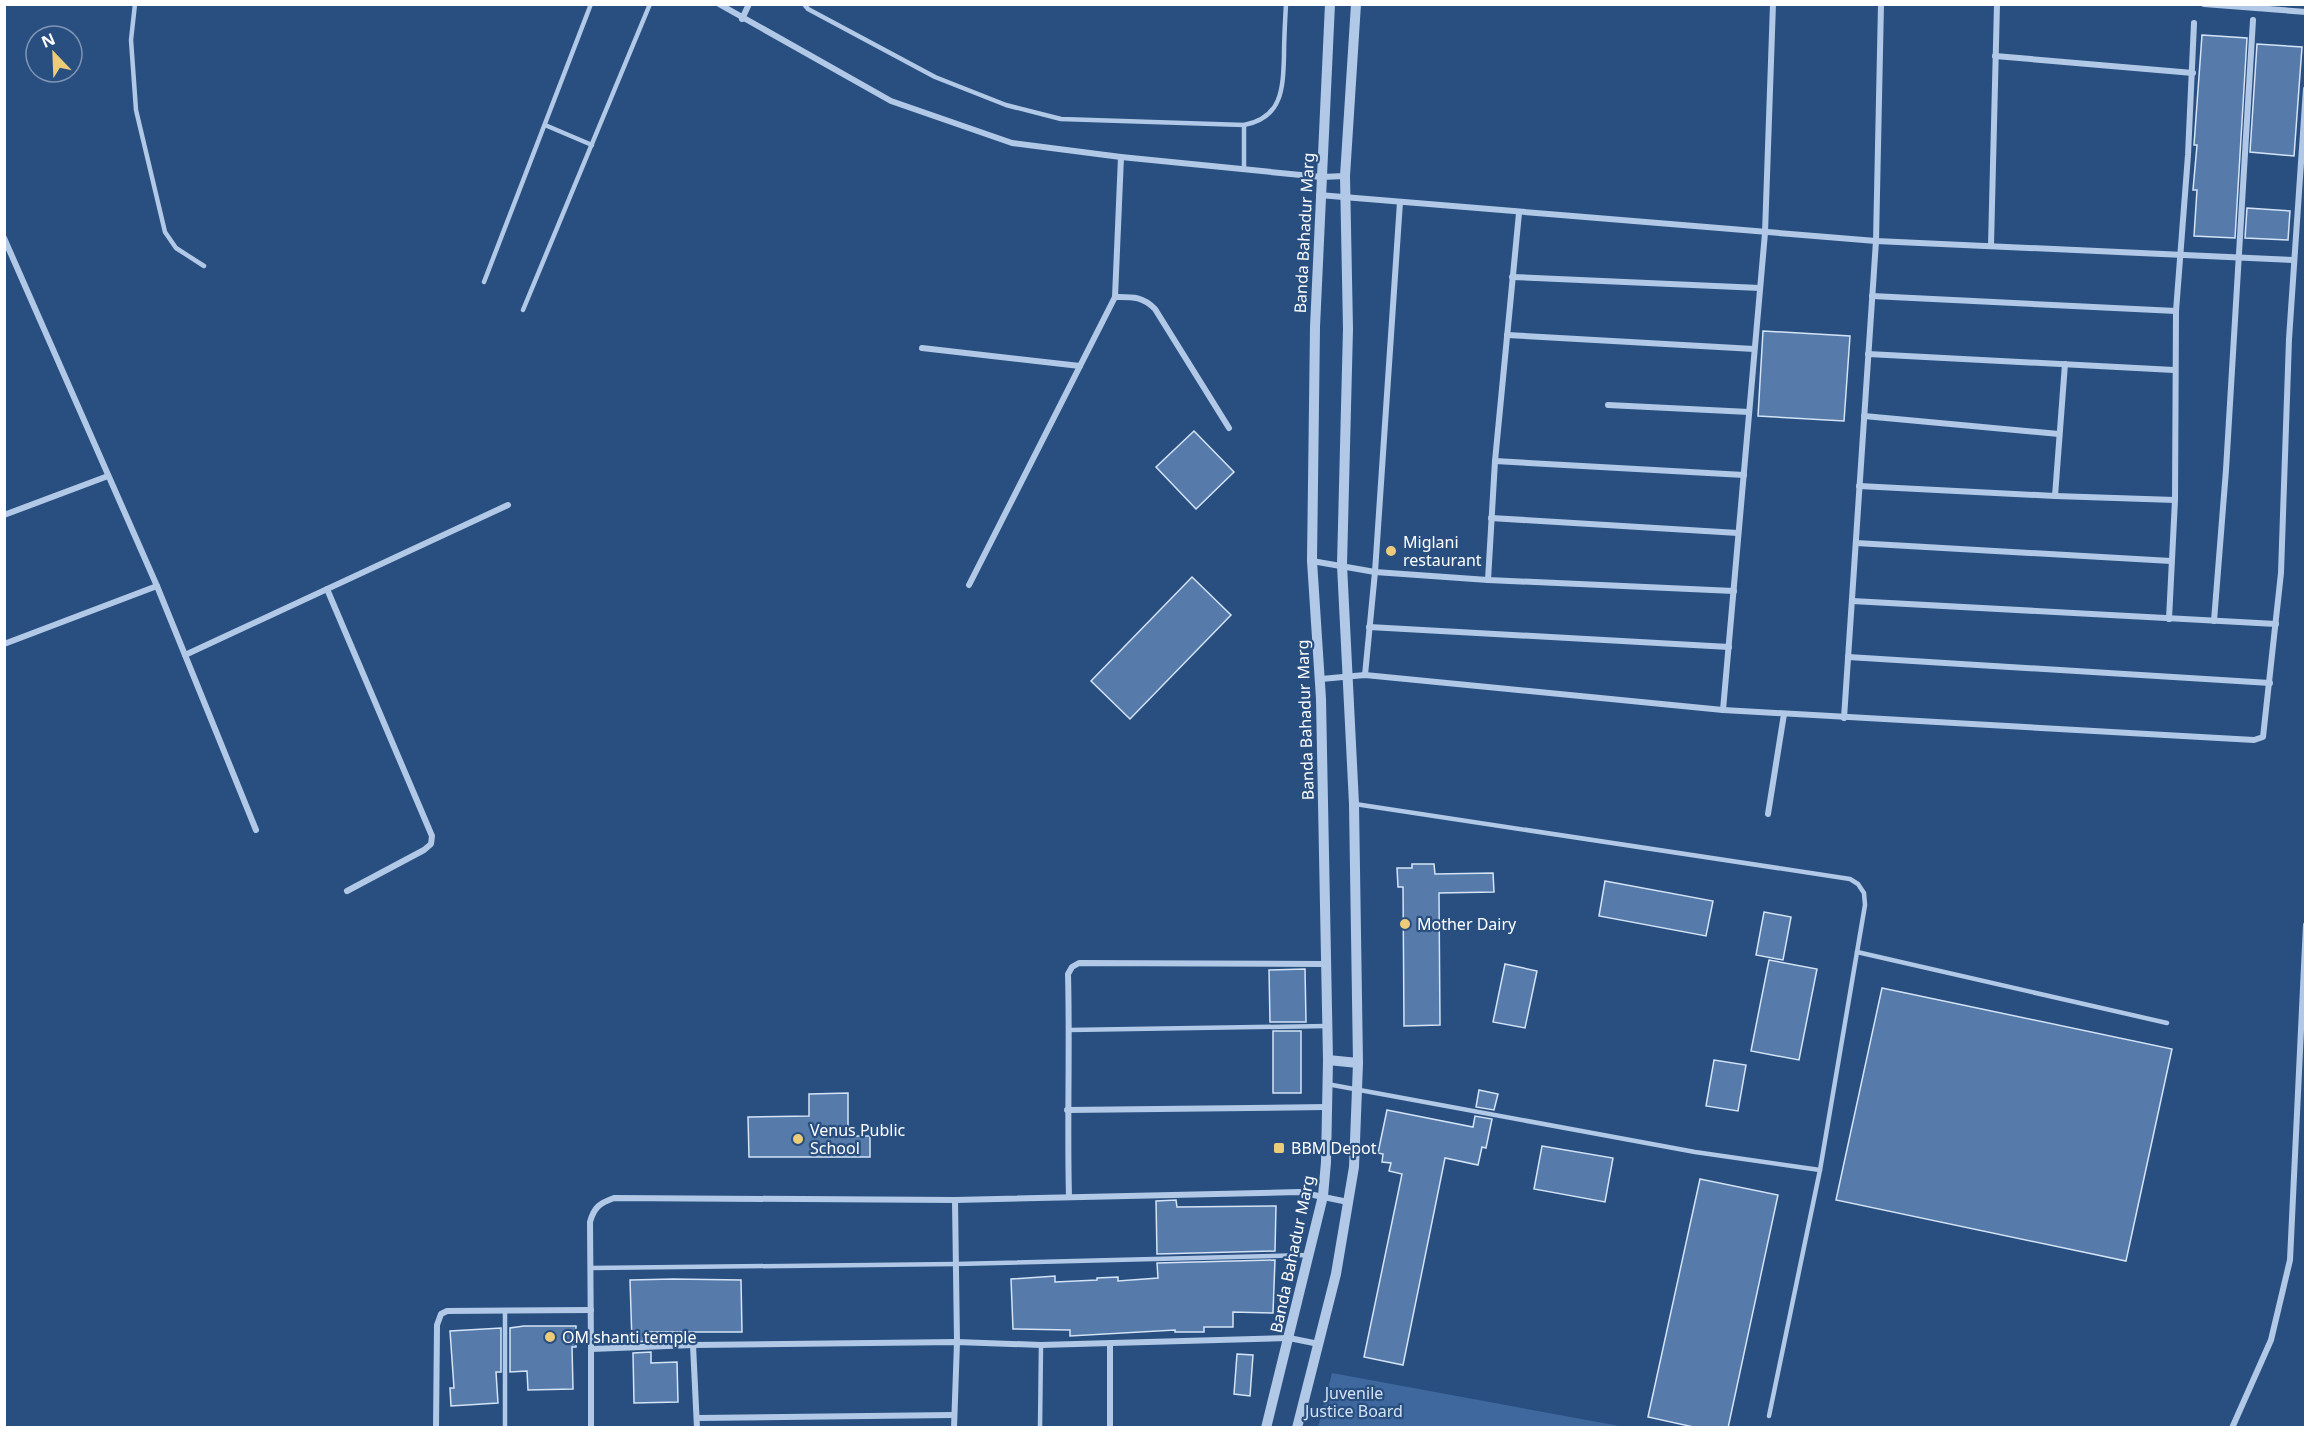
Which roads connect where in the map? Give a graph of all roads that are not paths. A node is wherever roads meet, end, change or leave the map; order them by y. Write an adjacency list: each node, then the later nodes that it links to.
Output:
1 (135, 4): 39 (lane)
2 (591, 4): 21 (lane)
3 (650, 4): 23 (lane)
4 (719, 4): 15 (street)
5 (749, 4): 15 (street)
6 (804, 4): 22 (lane)
7 (1286, 4): 22 (lane)
8 (1330, 4): 27 (street, Banda Bahadur Marg)
9 (1356, 4): 26 (street)
10 (1773, 4): 32 (street)
11 (1881, 4): 34 (street)
12 (1997, 4): 18 (street)
13 (2204, 4): 14 (street)
14 (2306, 12)
15 (742, 19): 24 (street)
16 (2253, 20): 37 (street)
17 (2194, 23): 19 (street)
18 (1995, 56): 19 (street); 35 (street)
19 (2193, 73): 36 (street)
20 (2306, 89): 38 (street)
21 (545, 125): 23 (lane); 41 (lane)
22 (1244, 125): 25 (lane)
23 (592, 145): 45 (lane)
24 (1121, 157): 25 (street); 44 (street)
25 (1244, 169): 27 (street)
26 (1345, 176): 27 (street); 29 (street)
27 (1321, 177): 28 (street, Banda Bahadur Marg)
28 (1319, 195): 29 (street); 70 (street, Banda Bahadur Marg)
29 (1346, 197): 30 (street); 72 (street)
30 (1400, 202): 31 (street); 73 (street)
31 (1519, 213): 32 (street); 40 (street)
32 (1765, 233): 34 (street); 42 (street)
33 (4, 238): 61 (street)
34 (1876, 241): 35 (street); 43 (street)
35 (1991, 245): 36 (street)
36 (2180, 254): 37 (street); 46 (street)
37 (2238, 257): 38 (street); 81 (street)
38 (2294, 260): 82 (street)
39 (204, 266)
40 (1512, 276): 42 (street); 47 (street)
41 (484, 282)
42 (1760, 288): 49 (street)
43 (1872, 296): 46 (street); 50 (street)
44 (1114, 297): 52 (street); 57 (street)
45 (523, 310)
46 (2176, 311): 53 (street)
47 (1507, 335): 49 (street); 59 (street)
48 (922, 348): 52 (street)
49 (1754, 349): 55 (street)
50 (1868, 354): 51 (street); 56 (street)
51 (2065, 364): 53 (street); 58 (street)
52 (1080, 366): 75 (street)
53 (2174, 370): 64 (street)
54 (1608, 405): 55 (street)
55 (1749, 412): 60 (street)
56 (1864, 416): 58 (street); 62 (street)
57 (1229, 428)
58 (2059, 434): 63 (street)
59 (1496, 461): 60 (street); 67 (street)
60 (1744, 475): 68 (street)
61 (108, 476): 66 (street); 76 (street)
62 (1859, 486): 63 (street); 69 (street)
63 (2055, 496): 64 (street)
64 (2175, 500): 71 (street)
65 (508, 505): 77 (street)
66 (4, 515)
67 (1491, 518): 68 (street); 74 (street)
68 (1738, 533): 78 (street)
69 (1856, 543): 71 (street); 79 (street)
70 (1312, 561): 72 (street); 90 (street, Banda Bahadur Marg)
71 (2171, 561): 80 (street)
72 (1342, 565): 73 (street); 89 (street)
73 (1375, 572): 74 (street); 83 (street)
74 (1488, 580): 78 (street)
75 (969, 585)
76 (157, 586): 84 (street); 86 (street)
77 (327, 589): 86 (street); 98 (street)
78 (1734, 591): 85 (street)
79 (1852, 601): 80 (street); 87 (street)
80 (2169, 619): 81 (street)
81 (2214, 621): 82 (street)
82 (2276, 624): 91 (street)
83 (1369, 627): 85 (street); 88 (street)
84 (4, 644)
85 (1729, 647): 92 (street)
86 (185, 655): 97 (street)
87 (1848, 657): 91 (street); 94 (street)
88 (1365, 675): 89 (street); 92 (street)
89 (1348, 678): 90 (street); 95 (street)
90 (1321, 679): 101 (street, Banda Bahadur Marg)
91 (2270, 683): 94 (street)
92 (1723, 710): 93 (street)
93 (1784, 714): 94 (street); 96 (street)
94 (1844, 718)
95 (1354, 804): 100 (lane); 106 (street)
96 (1768, 814)
97 (256, 830)
98 (347, 891)
99 (2306, 925): 140 (street)
100 (1857, 952): 102 (lane); 111 (lane)
101 (1325, 964): 103 (street, Banda Bahadur Marg); 104 (street)
102 (2167, 1023)
103 (1327, 1026): 104 (lane); 105 (street, Banda Bahadur Marg)
104 (1069, 1030): 110 (street)
105 (1328, 1060): 106 (street); 107 (street, Banda Bahadur Marg)
106 (1358, 1063): 108 (street)
107 (1327, 1084): 108 (lane); 109 (street, Banda Bahadur Marg)
108 (1358, 1088): 111 (lane); 115 (street)
109 (1327, 1107): 110 (street); 112 (street, Banda Bahadur Marg)
110 (1067, 1110): 113 (street)
111 (1820, 1170): 129 (lane)
112 (1323, 1196): 113 (street); 115 (street); 116 (street, Banda Bahadur Marg)
113 (1069, 1197): 114 (street)
114 (955, 1200): 117 (street); 118 (street)
115 (1348, 1202): 124 (street)
116 (1309, 1255): 117 (lane); 121 (street, Banda Bahadur Marg)
117 (956, 1264): 118 (lane); 122 (street)
118 (591, 1268): 119 (street)
119 (591, 1310): 120 (street); 127 (street)
120 (505, 1311): 131 (street); 132 (lane)
121 (1289, 1338): 123 (street); 124 (street); 138 (street, Banda Bahadur Marg)
122 (957, 1342): 125 (street); 126 (street); 128 (street)
123 (1110, 1343): 126 (street); 137 (street)
124 (1318, 1344): 139 (street)
125 (693, 1345): 127 (street); 130 (street)
126 (1041, 1345): 136 (lane)
127 (591, 1349): 133 (street)
128 (953, 1415): 130 (street); 135 (street)
129 (1769, 1416)
130 (697, 1418): 134 (street)
131 (436, 1428)
132 (505, 1428)
133 (591, 1428)
134 (697, 1428)
135 (954, 1428)
136 (1040, 1428)
137 (1110, 1428)
138 (1266, 1428)
139 (1297, 1428)
140 (2232, 1428)

